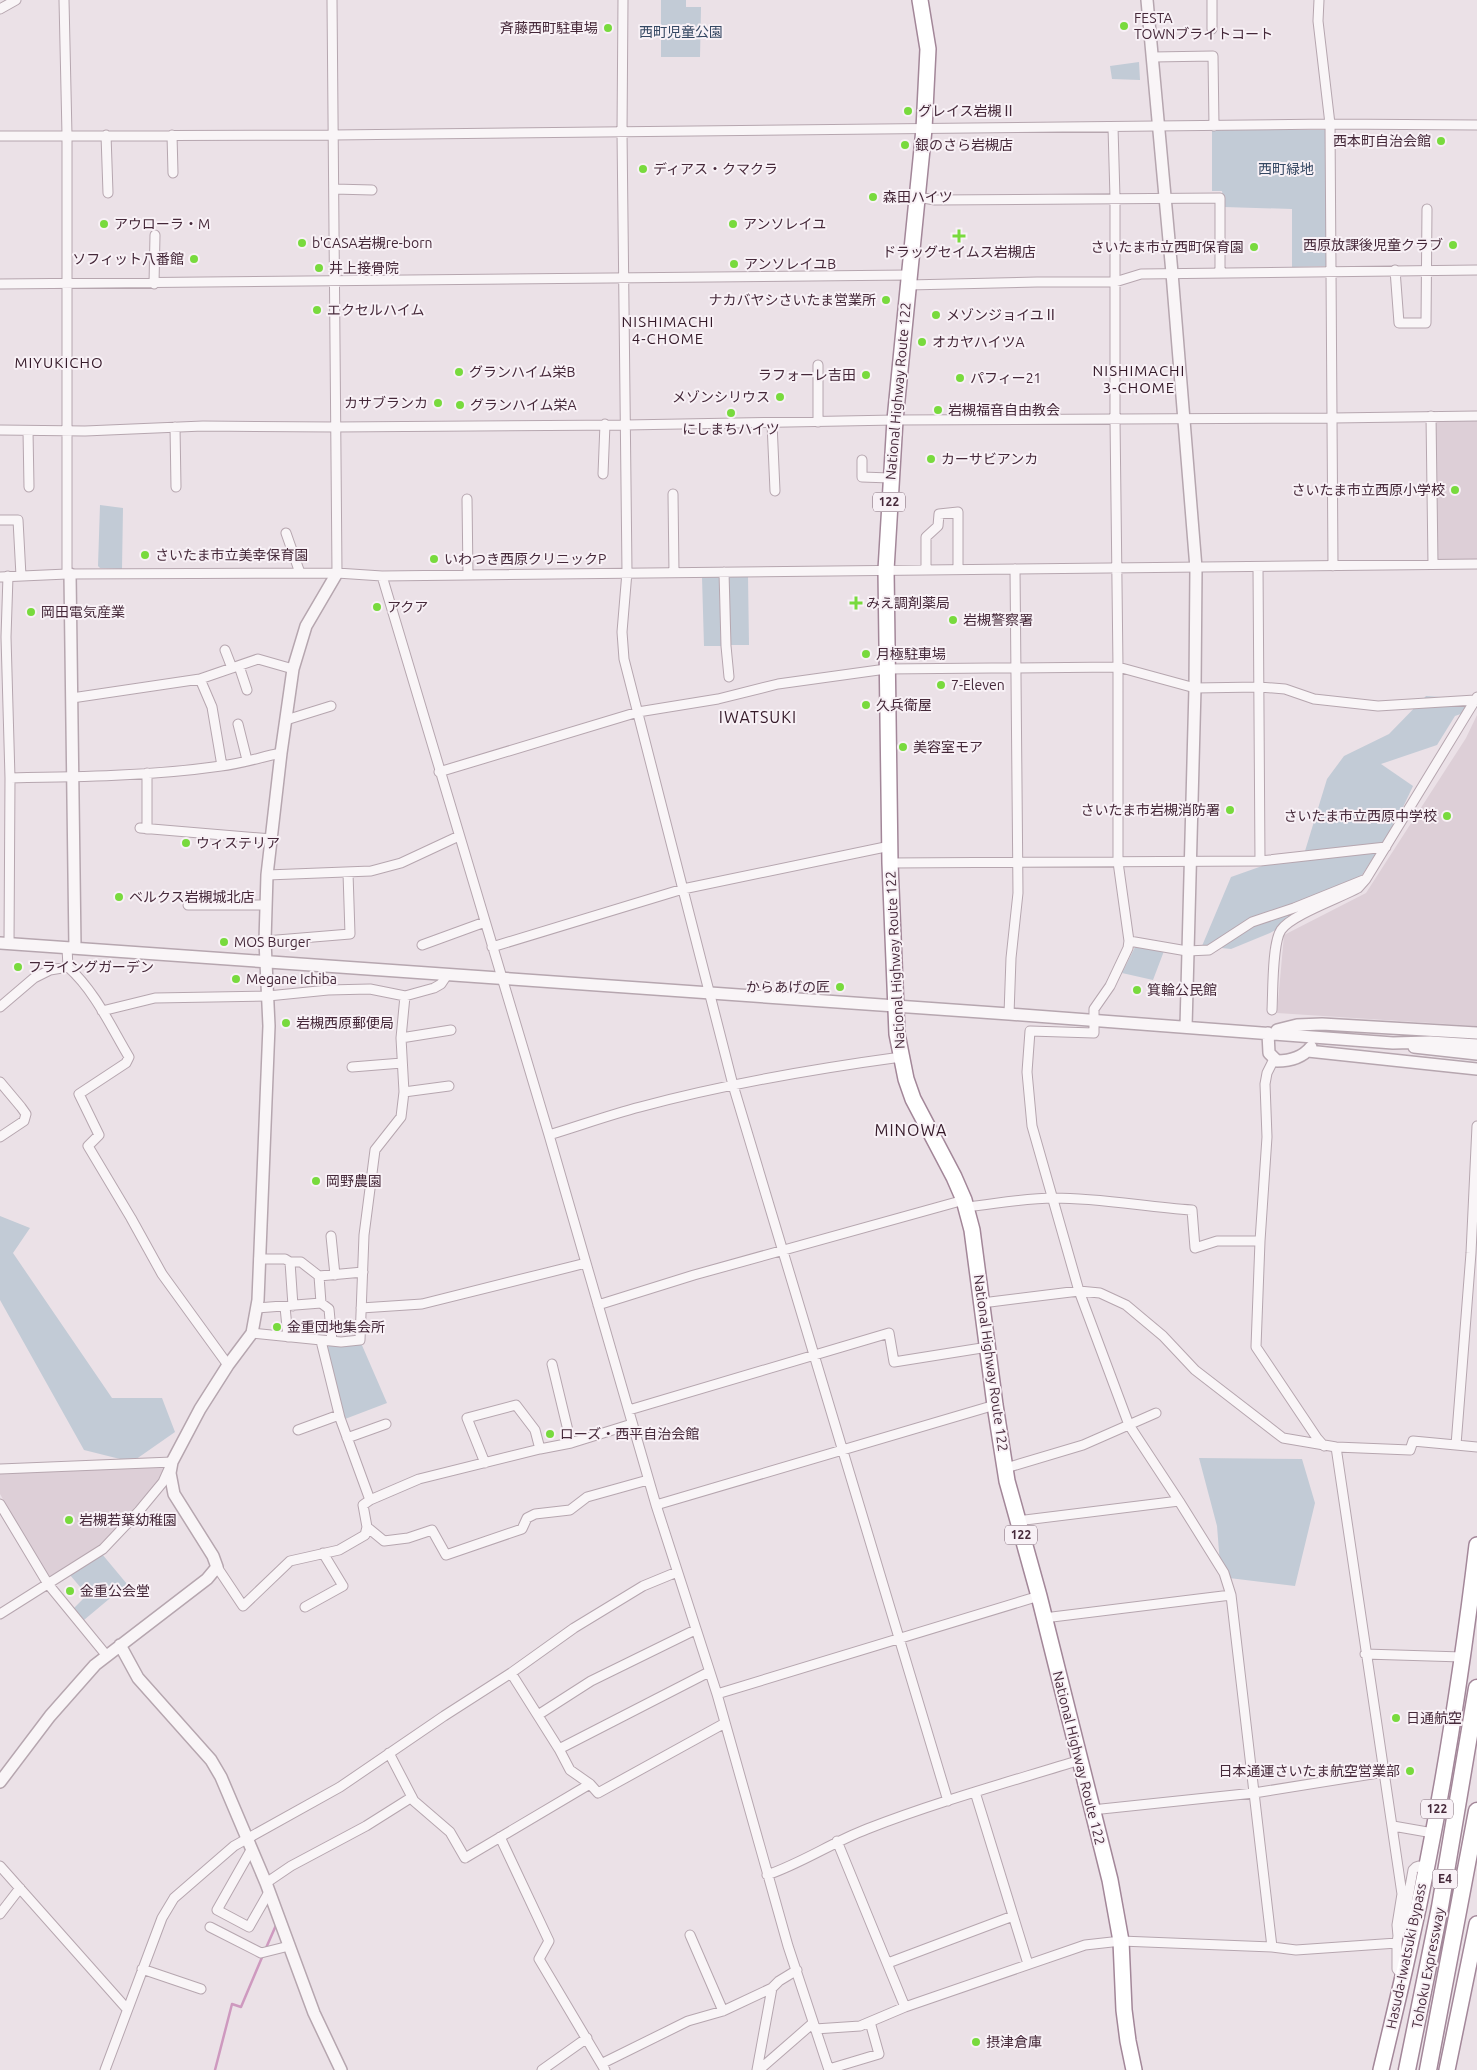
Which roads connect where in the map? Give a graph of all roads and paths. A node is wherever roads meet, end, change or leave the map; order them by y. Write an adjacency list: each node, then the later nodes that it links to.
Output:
1 (16, 0): 9 (street)
2 (64, 0): 19 (street)
3 (332, 0): 22 (street)
4 (623, 0): 18 (street)
5 (920, 0): 17 (highway, National Highway Route 122 / 122)
6 (1147, 0): 11 (street)
7 (1212, 0): 10 (street)
8 (1319, 0): 12 (street)
9 (0, 9)
10 (1212, 29)
11 (1153, 57): 14 (street); 15 (street)
12 (1330, 124): 13 (street); 15 (street); 36 (street)
13 (1477, 125)
14 (1159, 126): 15 (street); 16 (street); 29 (street)
15 (1214, 126)
16 (1113, 127): 17 (street); 30 (street)
17 (924, 129): 18 (street); 28 (highway, National Highway Route 122 / 122)
18 (622, 132): 22 (street); 39 (street)
19 (67, 135): 20 (street); 23 (street); 45 (street)
20 (106, 135): 21 (street); 27 (street)
21 (172, 135): 22 (street); 24 (street)
22 (333, 135): 25 (street)
23 (0, 136)
24 (173, 173)
25 (334, 189): 26 (street); 41 (street)
26 (372, 190)
27 (108, 192)
28 (918, 197): 30 (street); 40 (highway, National Highway Route 122 / 122)
29 (1166, 197): 30 (street); 37 (street); 38 (street)
30 (1115, 198): 42 (street)
31 (1427, 209): 34 (street)
32 (155, 235): 44 (street)
33 (1395, 270): 34 (street); 34 (street); 36 (street)
34 (1426, 270): 35 (street)
35 (1477, 270)
36 (1331, 271): 38 (street); 49 (street)
37 (1172, 273): 38 (street); 42 (street); 51 (street)
38 (1220, 273)
39 (625, 278): 40 (street); 41 (street); 56 (street)
40 (908, 280): 42 (street); 52 (highway, National Highway Route 122 / 122)
41 (336, 282): 44 (street); 58 (street)
42 (1115, 282): 50 (street)
43 (0, 284): 45 (street)
44 (154, 284): 45 (street)
45 (67, 285): 61 (street)
46 (818, 365): 54 (street)
47 (1431, 416): 48 (street); 49 (street); 72 (street)
48 (1477, 416)
49 (1333, 418): 51 (street); 74 (street)
50 (1115, 419): 51 (street); 52 (street); 76 (street)
51 (1184, 419): 77 (street)
52 (895, 420): 54 (street); 64 (highway, National Highway Route 122 / 122)
53 (772, 422): 54 (street); 56 (street); 67 (street)
54 (818, 422)
55 (605, 424): 56 (street); 58 (street); 63 (street)
56 (626, 425): 82 (street)
57 (176, 427): 58 (street); 61 (street); 66 (street)
58 (335, 428): 86 (street)
59 (0, 430): 60 (street)
60 (28, 431): 61 (street); 65 (street)
61 (68, 431): 87 (street)
62 (862, 460): 64 (street)
63 (604, 474)
64 (890, 478): 80 (highway, National Highway Route 122 / 122)
65 (29, 487)
66 (176, 487)
67 (775, 491)
68 (673, 494): 83 (street)
69 (467, 499): 88 (street)
70 (0, 520): 90 (street)
71 (286, 533): 85 (street)
72 (1433, 564): 73 (street); 74 (street)
73 (1477, 564)
74 (1333, 566): 75 (street)
75 (1258, 567): 77 (street); 101 (street)
76 (1117, 568): 77 (street); 79 (street); 96 (street)
77 (1196, 568): 102 (street)
78 (958, 569): 79 (street); 81 (street); 81 (street)
79 (1015, 569): 95 (street)
80 (886, 570): 81 (street); 84 (street); 97 (highway, National Highway Route 122 / 122)
81 (926, 570)
82 (627, 572): 83 (street); 88 (street); 108 (street)
83 (674, 572): 84 (street)
84 (724, 572): 99 (street)
85 (300, 573): 86 (street); 87 (street)
86 (337, 573): 91 (street); 98 (street)
87 (69, 574): 90 (street); 105 (street)
88 (468, 575): 91 (street)
89 (4, 576): 90 (street); 92 (street)
90 (21, 576)
91 (382, 576): 114 (street)
92 (3, 637): 104 (street)
93 (225, 650): 94 (street)
94 (236, 667): 98 (street); 100 (street); 103 (street)
95 (1016, 667): 96 (street); 97 (street); 127 (street)
96 (1118, 667): 102 (street); 125 (street)
97 (886, 668): 108 (street); 121 (highway, National Highway Route 122 / 122)
98 (293, 669): 109 (street)
99 (729, 677)
100 (200, 679): 105 (street); 113 (street)
101 (1259, 687): 102 (street); 106 (street); 124 (street)
102 (1195, 688): 123 (street)
103 (247, 690)
104 (4, 697): 117 (street)
105 (72, 698): 116 (street)
106 (1476, 698): 122 (street)
107 (331, 706): 109 (street)
108 (638, 712): 114 (street); 131 (street)
109 (286, 720): 111 (street)
110 (238, 724): 112 (street)
111 (281, 753): 112 (street); 120 (street)
112 (247, 760): 113 (street)
113 (222, 766): 115 (street)
114 (439, 772): 119 (street)
115 (147, 773): 116 (street); 120 (street)
116 (73, 777): 117 (street); 140 (street)
117 (10, 778): 118 (street)
118 (4, 812): 137 (street)
119 (458, 836): 128 (street); 134 (street)
120 (272, 839): 129 (street)
121 (890, 846): 126 (highway, National Highway Route 122 / 122); 131 (street)
122 (1386, 847): 124 (street); 130 (street)
123 (1190, 861): 124 (street); 125 (street); 141 (street)
124 (1260, 861)
125 (1118, 862): 127 (street); 136 (street)
126 (890, 863): 127 (street); 150 (highway, National Highway Route 122 / 122)
127 (1017, 864): 153 (street)
128 (348, 873): 129 (street); 135 (street)
129 (267, 875): 133 (street)
130 (1366, 879): 141 (street); 151 (street)
131 (683, 889): 139 (street); 146 (street)
132 (188, 905): 133 (street)
133 (266, 905): 135 (street)
134 (485, 922): 138 (street); 139 (street)
135 (264, 941): 142 (street)
136 (1129, 941): 141 (street); 154 (street)
137 (5, 943): 140 (street)
138 (422, 945)
139 (492, 947): 145 (street)
140 (71, 948): 142 (street); 143 (street)
141 (1187, 951): 155 (street)
142 (266, 961): 144 (street); 147 (street)
143 (68, 967): 149 (street); 152 (street)
144 (447, 975): 145 (street); 148 (street)
145 (502, 979): 146 (street); 173 (street)
146 (710, 994): 150 (street); 169 (street)
147 (268, 996): 148 (street); 152 (street); 180 (street)
148 (406, 996): 160 (street)
149 (0, 1007)
150 (895, 1007): 153 (street); 163 (highway, National Highway Route 122 / 122)
151 (1272, 1010)
152 (102, 1011): 199 (street)
153 (1009, 1014): 154 (street)
154 (1093, 1020): 155 (street); 175 (street)
155 (1186, 1027): 157 (street)
156 (451, 1030): 160 (street)
157 (1268, 1032): 158 (street); 159 (street); 164 (street)
158 (1477, 1033)
159 (1319, 1037): 161 (street); 162 (street)
160 (401, 1038): 165 (street)
161 (1477, 1050)
162 (1308, 1052): 164 (street); 167 (street)
163 (901, 1057): 169 (street); 176 (highway, National Highway Route 122 / 122)
164 (1274, 1059): 178 (street)
165 (402, 1063): 166 (street); 171 (street)
166 (352, 1067)
167 (1477, 1069)
168 (0, 1082): 174 (street)
169 (733, 1085): 173 (street); 179 (street)
170 (450, 1086): 171 (street)
171 (404, 1092): 183 (street)
172 (1477, 1126): 212 (street)
173 (549, 1135): 182 (street)
174 (0, 1137)
175 (1053, 1198): 176 (street); 178 (street); 186 (street)
176 (965, 1203): 179 (street); 188 (highway, National Highway Route 122 / 122)
177 (331, 1236): 184 (street)
178 (1260, 1241): 211 (street)
179 (782, 1250): 189 (street); 198 (street)
180 (258, 1259): 181 (street); 191 (street)
181 (290, 1262): 185 (street); 190 (street)
182 (586, 1263): 189 (street); 192 (street)
183 (363, 1272): 184 (street); 192 (street)
184 (335, 1275): 185 (street)
185 (319, 1276): 187 (street)
186 (1079, 1292): 188 (street); 207 (street); 211 (street)
187 (322, 1303): 190 (street); 196 (street)
188 (982, 1303): 197 (highway, National Highway Route 122 / 122)
189 (598, 1305): 202 (street)
190 (289, 1306): 191 (street); 194 (street)
191 (257, 1308): 193 (street)
192 (361, 1308): 196 (street)
193 (252, 1333): 194 (street); 199 (street)
194 (288, 1337): 195 (street)
195 (321, 1340): 196 (street); 204 (street)
196 (332, 1341)
197 (988, 1347): 198 (street); 201 (highway, National Highway Route 122 / 122)
198 (814, 1355): 202 (street); 216 (street)
199 (228, 1364): 217 (street)
200 (552, 1364): 210 (street)
201 (995, 1404): 216 (street); 219 (highway, National Highway Route 122 / 122)
202 (629, 1410): 206 (street)
203 (1156, 1414): 207 (street)
204 (339, 1415): 208 (street); 209 (street)
205 (386, 1424): 209 (street)
206 (632, 1424): 210 (street); 221 (street)
207 (1129, 1425): 219 (street); 223 (street)
208 (298, 1430)
209 (348, 1438): 222 (street)
210 (571, 1443): 215 (street)
211 (1324, 1446): 213 (street)
212 (1456, 1446): 213 (street); 214 (street)
213 (1336, 1447): 241 (street)
214 (1477, 1447)
215 (540, 1448): 218 (street); 218 (street)
216 (842, 1450): 225 (street); 239 (street)
217 (172, 1462): 220 (street); 230 (street); 232 (street)
218 (485, 1463): 222 (street)
219 (1006, 1468): 226 (highway, National Highway Route 122 / 122)
220 (0, 1470)
221 (648, 1480): 225 (street); 227 (street)
222 (370, 1500): 227 (street)
223 (1179, 1501): 226 (street); 233 (street)
224 (0, 1504): 232 (street)
225 (656, 1505): 231 (street)
226 (1017, 1521): 234 (highway, National Highway Route 122 / 122)
227 (367, 1527): 229 (street)
228 (1477, 1545): 243 (highway, Hasuda-Iwatsuki Bypass / 122)
229 (324, 1553): 230 (street); 235 (street)
230 (216, 1567): 240 (street)
231 (677, 1572): 238 (street); 245 (street)
232 (48, 1584): 236 (street); 242 (street)
233 (1232, 1595): 237 (street); 257 (street)
234 (1039, 1596): 237 (highway, National Highway Route 122 / 122); 239 (street)
235 (306, 1607)
236 (0, 1614)
237 (1044, 1618): 252 (highway, National Highway Route 122 / 122)
238 (695, 1630): 244 (street); 248 (street)
239 (898, 1637): 247 (street); 259 (street)
240 (120, 1645): 242 (street); 266 (street)
241 (1365, 1654): 243 (street); 253 (street)
242 (107, 1656): 254 (street)
243 (1462, 1657): 263 (highway, Hasuda-Iwatsuki Bypass / 122)
244 (709, 1672): 247 (street); 250 (street)
245 (511, 1673): 248 (street); 251 (street)
246 (1477, 1688): 303 (highway, Tohoku Expressway / E4)
247 (717, 1694): 249 (street)
248 (538, 1715): 250 (street)
249 (725, 1723): 255 (street); 269 (street)
250 (559, 1749): 255 (street)
251 (389, 1753): 258 (street); 266 (street)
252 (1080, 1760): 256 (street); 260 (highway, National Highway Route 122 / 122)
253 (1385, 1772): 257 (street); 262 (street)
254 (0, 1782)
255 (590, 1784): 264 (street)
256 (975, 1792): 259 (street); 273 (street)
257 (1254, 1793): 260 (street); 280 (street)
258 (412, 1797): 264 (street); 271 (street)
259 (948, 1800): 265 (street)
260 (1092, 1810): 278 (highway, National Highway Route 122 / 122)
261 (1477, 1811): 304 (highway, Tohoku Expressway / E4)
262 (1393, 1826): 263 (street); 277 (street)
263 (1433, 1832): 285 (highway, Hasuda-Iwatsuki Bypass / 122)
264 (500, 1838): 293 (street)
265 (837, 1841): 269 (street); 281 (street)
266 (249, 1844): 271 (street); 271 (street); 283 (street)
267 (0, 1866): 270 (street)
268 (1419, 1866): 277 (street)
269 (767, 1875): 284 (street)
270 (20, 1888): 272 (street); 289 (street)
271 (268, 1888): 279 (street)
272 (0, 1914)
273 (1013, 1916): 281 (street); 282 (street)
274 (1477, 1924): 305 (highway)
275 (210, 1927): 279 (street)
276 (690, 1935): 290 (street)
277 (1397, 1939): 280 (street); 285 (street)
278 (1121, 1941): 280 (street); 282 (street); 301 (highway, National Highway Route 122 / 122)
279 (289, 1946): 297 (street)
280 (1272, 1947)
281 (888, 1963): 288 (street)
282 (1028, 1964): 288 (street)
283 (142, 1969): 287 (street); 289 (street)
284 (797, 1970): 286 (street); 292 (street)
285 (1403, 1977): 302 (highway, Hasuda-Iwatsuki Bypass / 122)
286 (772, 1988): 290 (street); 299 (street)
287 (201, 1989)
288 (905, 2007): 291 (street)
289 (127, 2009): 296 (street)
290 (724, 2011): 294 (street)
291 (870, 2022): 292 (street); 300 (street)
292 (814, 2026): 299 (street); 300 (street)
293 (587, 2038): 294 (street); 295 (street)
294 (604, 2066)
295 (553, 2067): 298 (street)
296 (105, 2070)
297 (341, 2070)
298 (542, 2070)
299 (758, 2070)
300 (829, 2070)
301 (1134, 2070)
302 (1381, 2070)
303 (1407, 2070)
304 (1428, 2070)
305 (1447, 2070)

